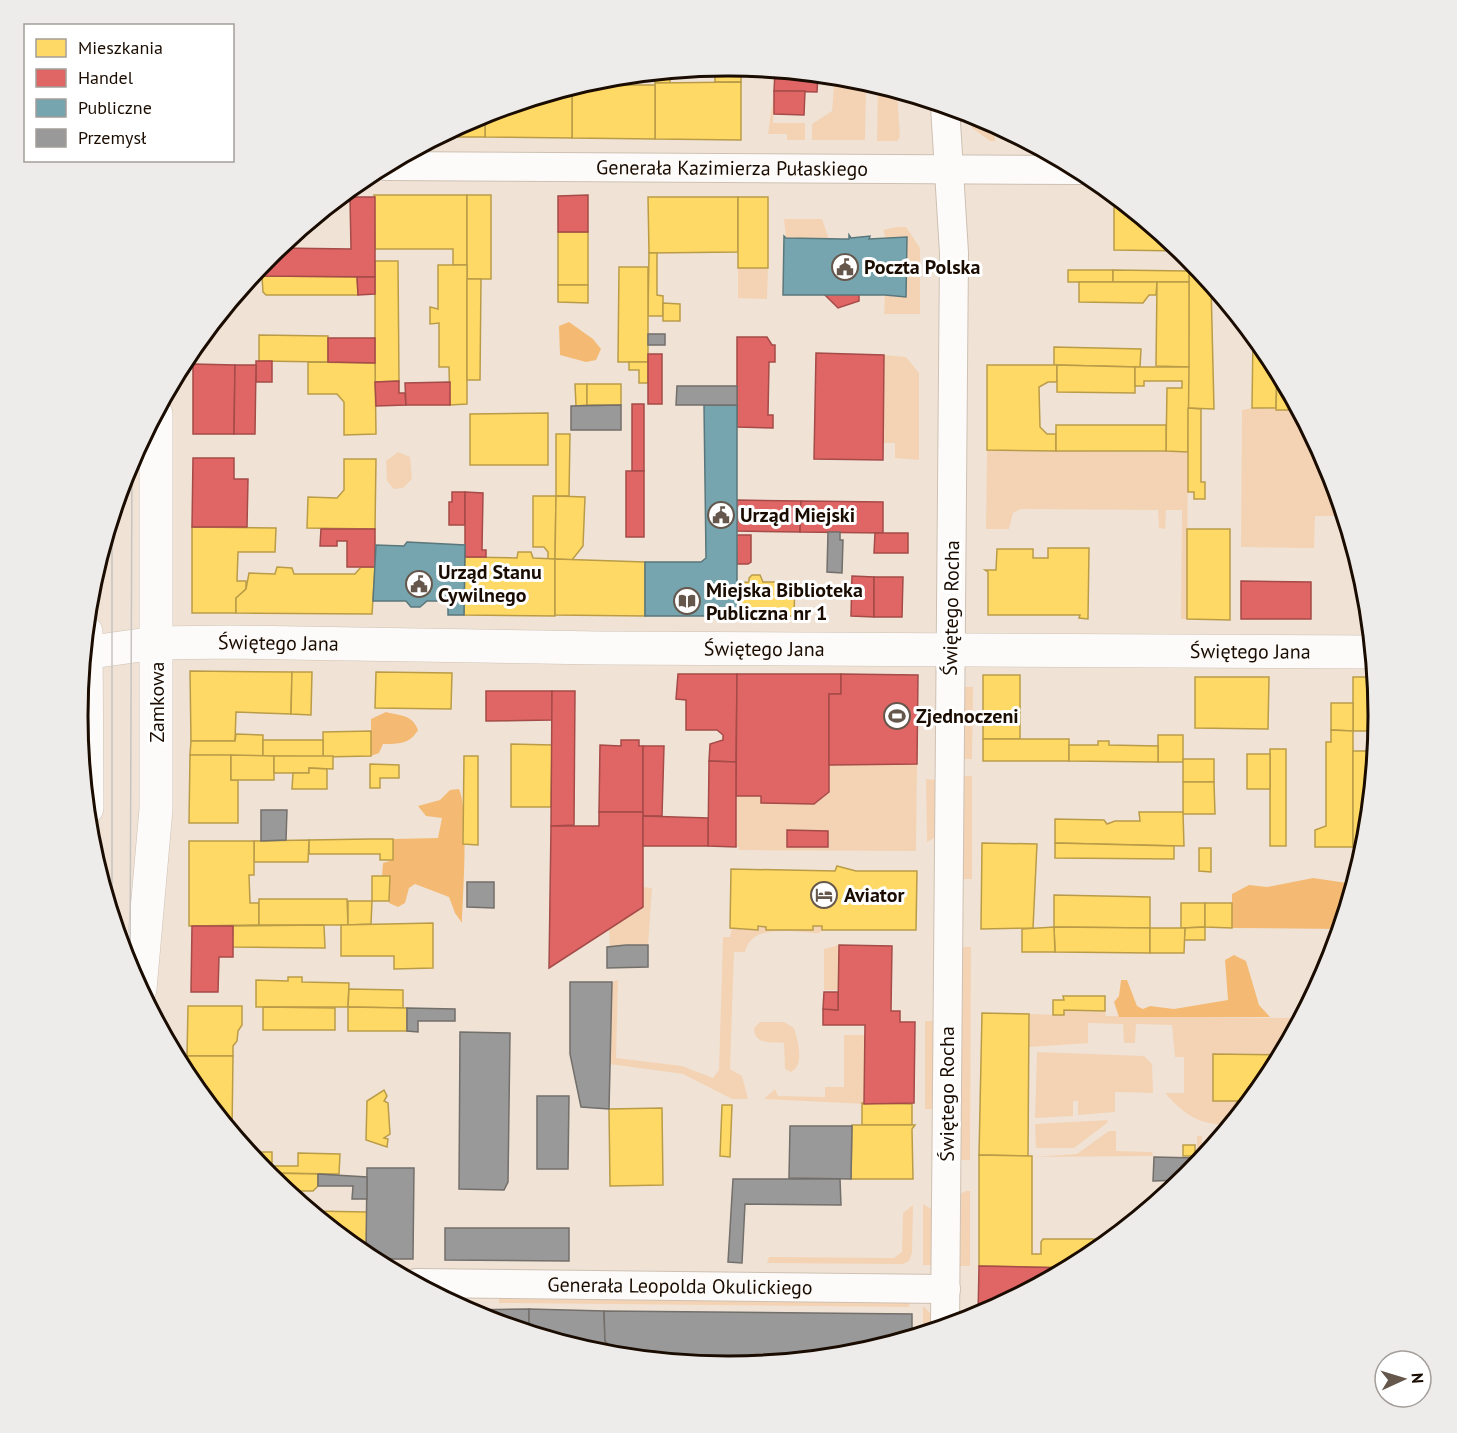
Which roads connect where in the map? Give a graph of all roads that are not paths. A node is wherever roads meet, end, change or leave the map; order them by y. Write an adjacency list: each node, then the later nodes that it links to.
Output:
1 (946, 114): 3 (street, Świętego Rocha)
2 (402, 166): 3 (street, Generała Kazimierza Pułaskiego)
3 (950, 169): 4 (street, Generała Kazimierza Pułaskiego); 8 (street, Świętego Rocha)
4 (1062, 170)
5 (156, 431): 6 (main road, Zamkowa)
6 (156, 643): 7 (main road, Świętego Jana); 8 (main road, Świętego Jana); 10 (main road, Zamkowa)
7 (93, 646)
8 (951, 650): 9 (main road, Świętego Jana); 12 (street, Świętego Rocha)
9 (1365, 652)
10 (142, 971)
11 (432, 1283): 12 (street, Generała Leopolda Okulickiego)
12 (946, 1288): 13 (street, Świętego Rocha)
13 (945, 1319)

